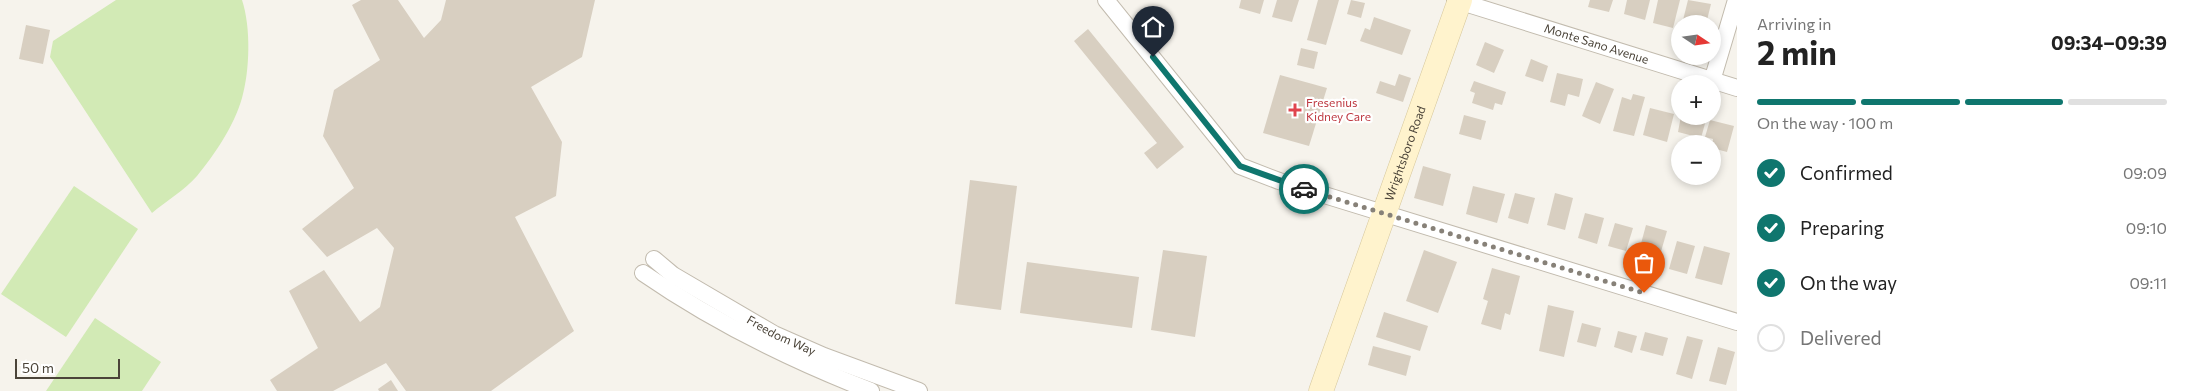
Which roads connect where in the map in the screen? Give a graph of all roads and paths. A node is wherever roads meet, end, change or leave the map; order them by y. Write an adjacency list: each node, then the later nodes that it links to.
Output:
1 (1106, 0): 8 (street)
2 (1458, 0): 4 (street, Monte Sano Avenue); 8 (main road, Wrightsboro Road)
3 (1736, 0): 5 (street)
4 (1693, 75)
5 (1714, 75)
6 (1721, 84): 7 (street, Monte Sano Avenue)
7 (1737, 88)
8 (1384, 213): 11 (street); 14 (main road, Wrightsboro Road)
9 (654, 259): 13 (street, Freedom Way)
10 (643, 273): 12 (street, Freedom Way)
11 (1737, 322)
12 (871, 391)
13 (919, 391)
14 (1321, 391)

